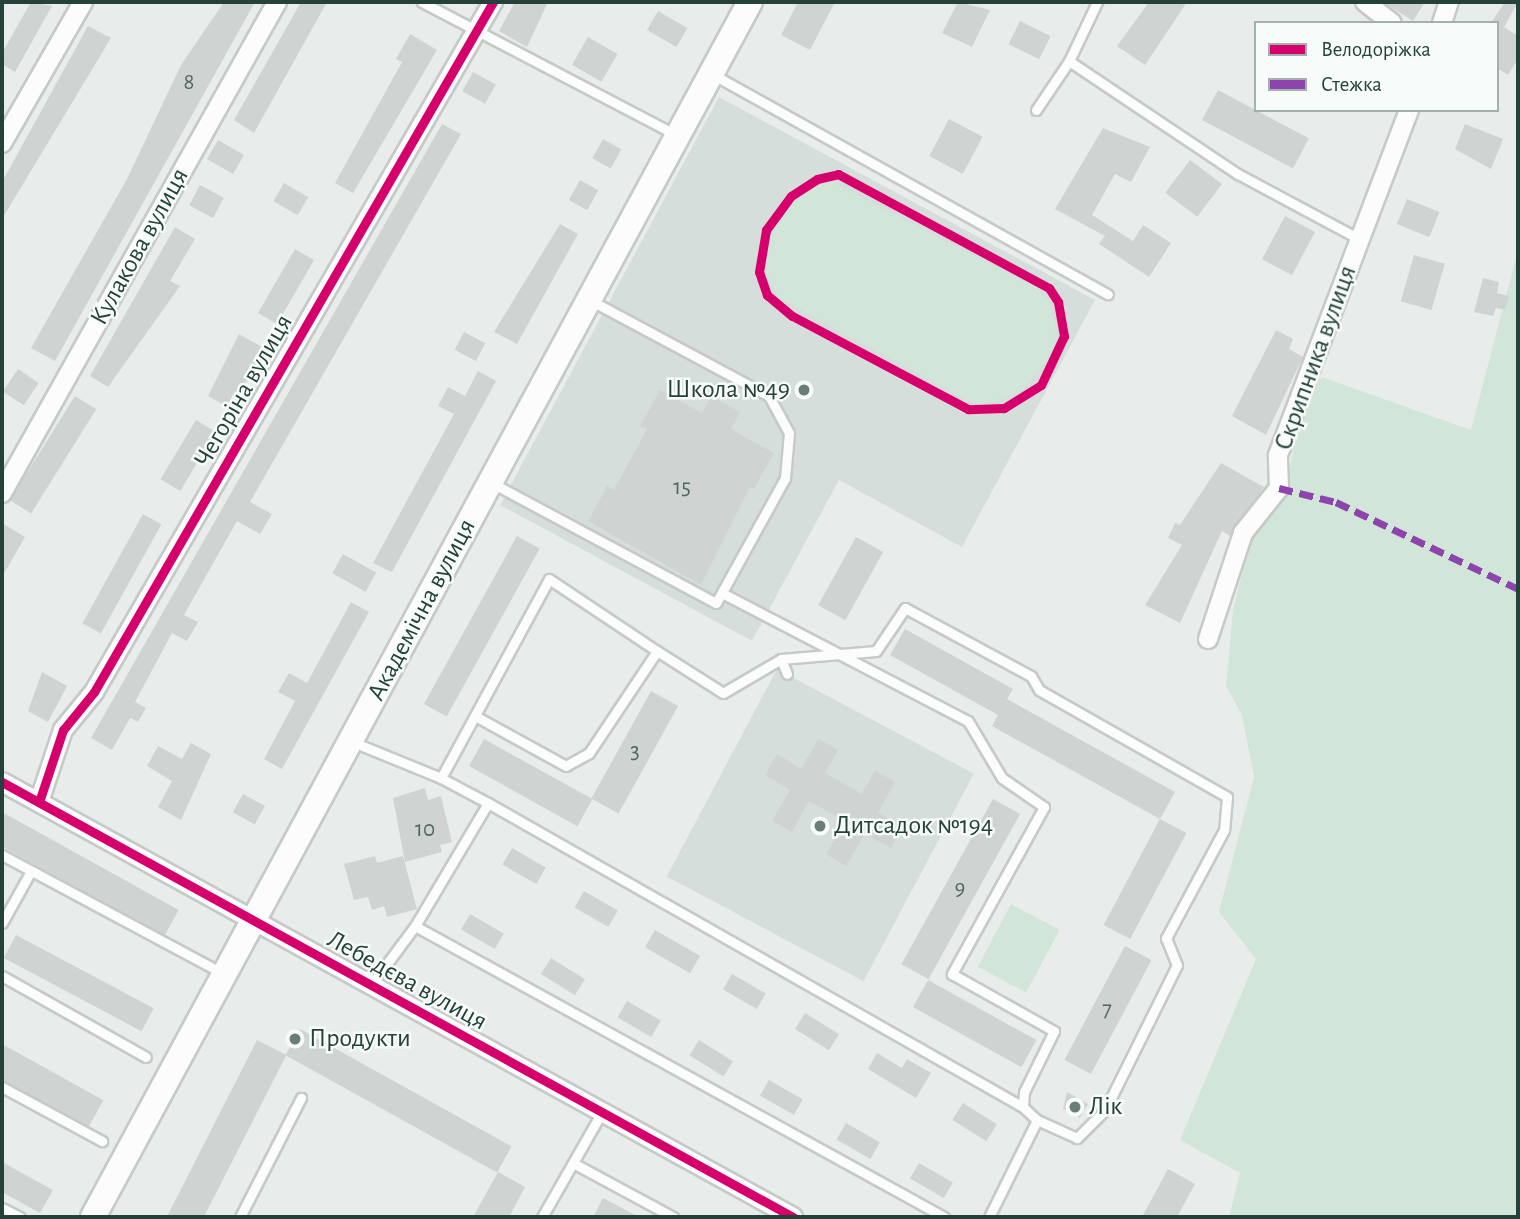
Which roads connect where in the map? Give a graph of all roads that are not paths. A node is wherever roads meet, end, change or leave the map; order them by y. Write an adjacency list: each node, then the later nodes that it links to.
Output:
1 (83, 2): 17 (street)
2 (277, 2): 22 (street, Кулакова вулиця)
3 (422, 2): 11 (lane)
4 (493, 2): 11 (street, Чегоріна вулиця)
5 (750, 2): 13 (main road, Академічна вулиця)
6 (1097, 2): 12 (lane)
7 (1365, 2): 9 (street)
8 (1450, 2): 10 (street)
9 (1389, 21)
10 (1443, 21)
11 (477, 30): 16 (lane); 33 (street, Чегоріна вулиця)
12 (1069, 61): 14 (lane); 18 (lane)
13 (711, 74): 16 (main road, Академічна вулиця); 19 (lane)
14 (1036, 110)
15 (1408, 112): 18 (street, Скрипника вулиця)
16 (675, 134): 20 (main road, Академічна вулиця)
17 (2, 143)
18 (1361, 240): 24 (street, Скрипника вулиця)
19 (1108, 294)
20 (588, 299): 21 (main road, Академічна вулиця); 23 (lane)
21 (490, 482): 23 (lane); 30 (main road, Академічна вулиця)
22 (2, 493)
23 (722, 593): 26 (lane)
24 (1208, 639)
25 (657, 651): 27 (lane); 29 (lane); 29 (lane)
26 (832, 651): 27 (lane); 46 (lane); 48 (lane)
27 (781, 659): 28 (lane)
28 (787, 674)
29 (474, 716): 31 (lane)
30 (352, 741): 31 (lane); 37 (main road, Академічна вулиця)
31 (441, 778): 34 (lane)
32 (2, 782): 33 (street, Лебедєва вулиця)
33 (39, 802): 37 (street, Лебедєва вулиця)
34 (488, 803): 39 (lane); 46 (lane)
35 (2, 855): 36 (lane)
36 (31, 870): 38 (lane); 40 (lane)
37 (256, 922): 40 (main road, Академічна вулиця); 42 (street, Лебедєва вулиця)
38 (2, 923)
39 (415, 926): 42 (lane); 58 (lane, Лебедєва вулиця)
40 (227, 975): 53 (main road, Академічна вулиця)
41 (2, 976): 43 (lane)
42 (371, 985): 47 (street, Лебедєва вулиця)
43 (146, 1057)
44 (2, 1087): 49 (lane)
45 (301, 1098): 54 (lane)
46 (1023, 1108): 48 (lane)
47 (603, 1112): 50 (lane); 57 (street, Лебедєва вулиця)
48 (1037, 1120): 59 (lane)
49 (102, 1141)
50 (573, 1163): 55 (lane); 56 (lane)
51 (2, 1208): 52 (lane)
52 (20, 1217)
53 (93, 1217)
54 (240, 1217)
55 (542, 1217)
56 (673, 1217)
57 (793, 1217)
58 (944, 1217)
59 (989, 1217)

